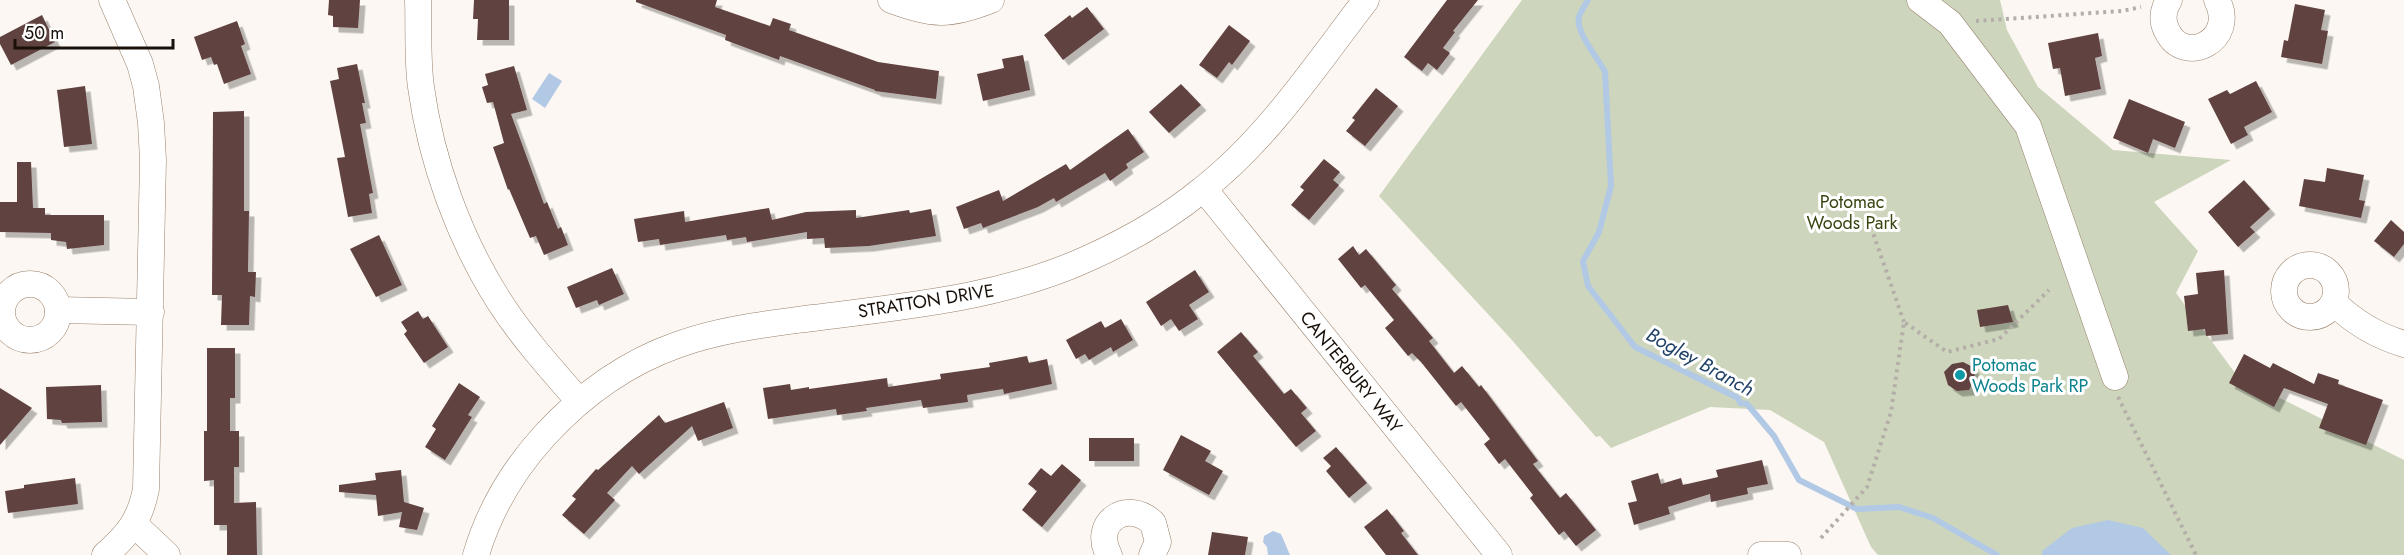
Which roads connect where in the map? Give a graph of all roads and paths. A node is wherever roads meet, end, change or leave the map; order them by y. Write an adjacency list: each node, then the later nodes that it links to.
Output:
1 (112, 0): 15 (street)
2 (418, 0): 19 (street)
3 (891, 0): 4 (street)
4 (991, 0)
5 (1366, 0): 10 (street, STRATTON DRIVE)
6 (1920, 0): 9 (street)
7 (2217, 0): 8 (street)
8 (2168, 3): 9 (path)
9 (1950, 23): 18 (street)
10 (1203, 189): 19 (street, STRATTON DRIVE); 27 (street, CANTERBURY WAY)
11 (1866, 213): 16 (path)
12 (2049, 290): 16 (path)
13 (2334, 303): 17 (street)
14 (58, 310): 15 (street)
15 (151, 312): 20 (street)
16 (1904, 322): 21 (path)
17 (2404, 344)
18 (2116, 386): 30 (path)
19 (579, 401): 24 (street, STRATTON DRIVE)
20 (135, 524): 22 (street); 23 (street)
21 (1821, 538)
22 (105, 555)
23 (167, 555)
24 (476, 555)
25 (1109, 555): 26 (street)
26 (1152, 555)
27 (1499, 555)
28 (1761, 555): 29 (street)
29 (1788, 555)
30 (2196, 555)

